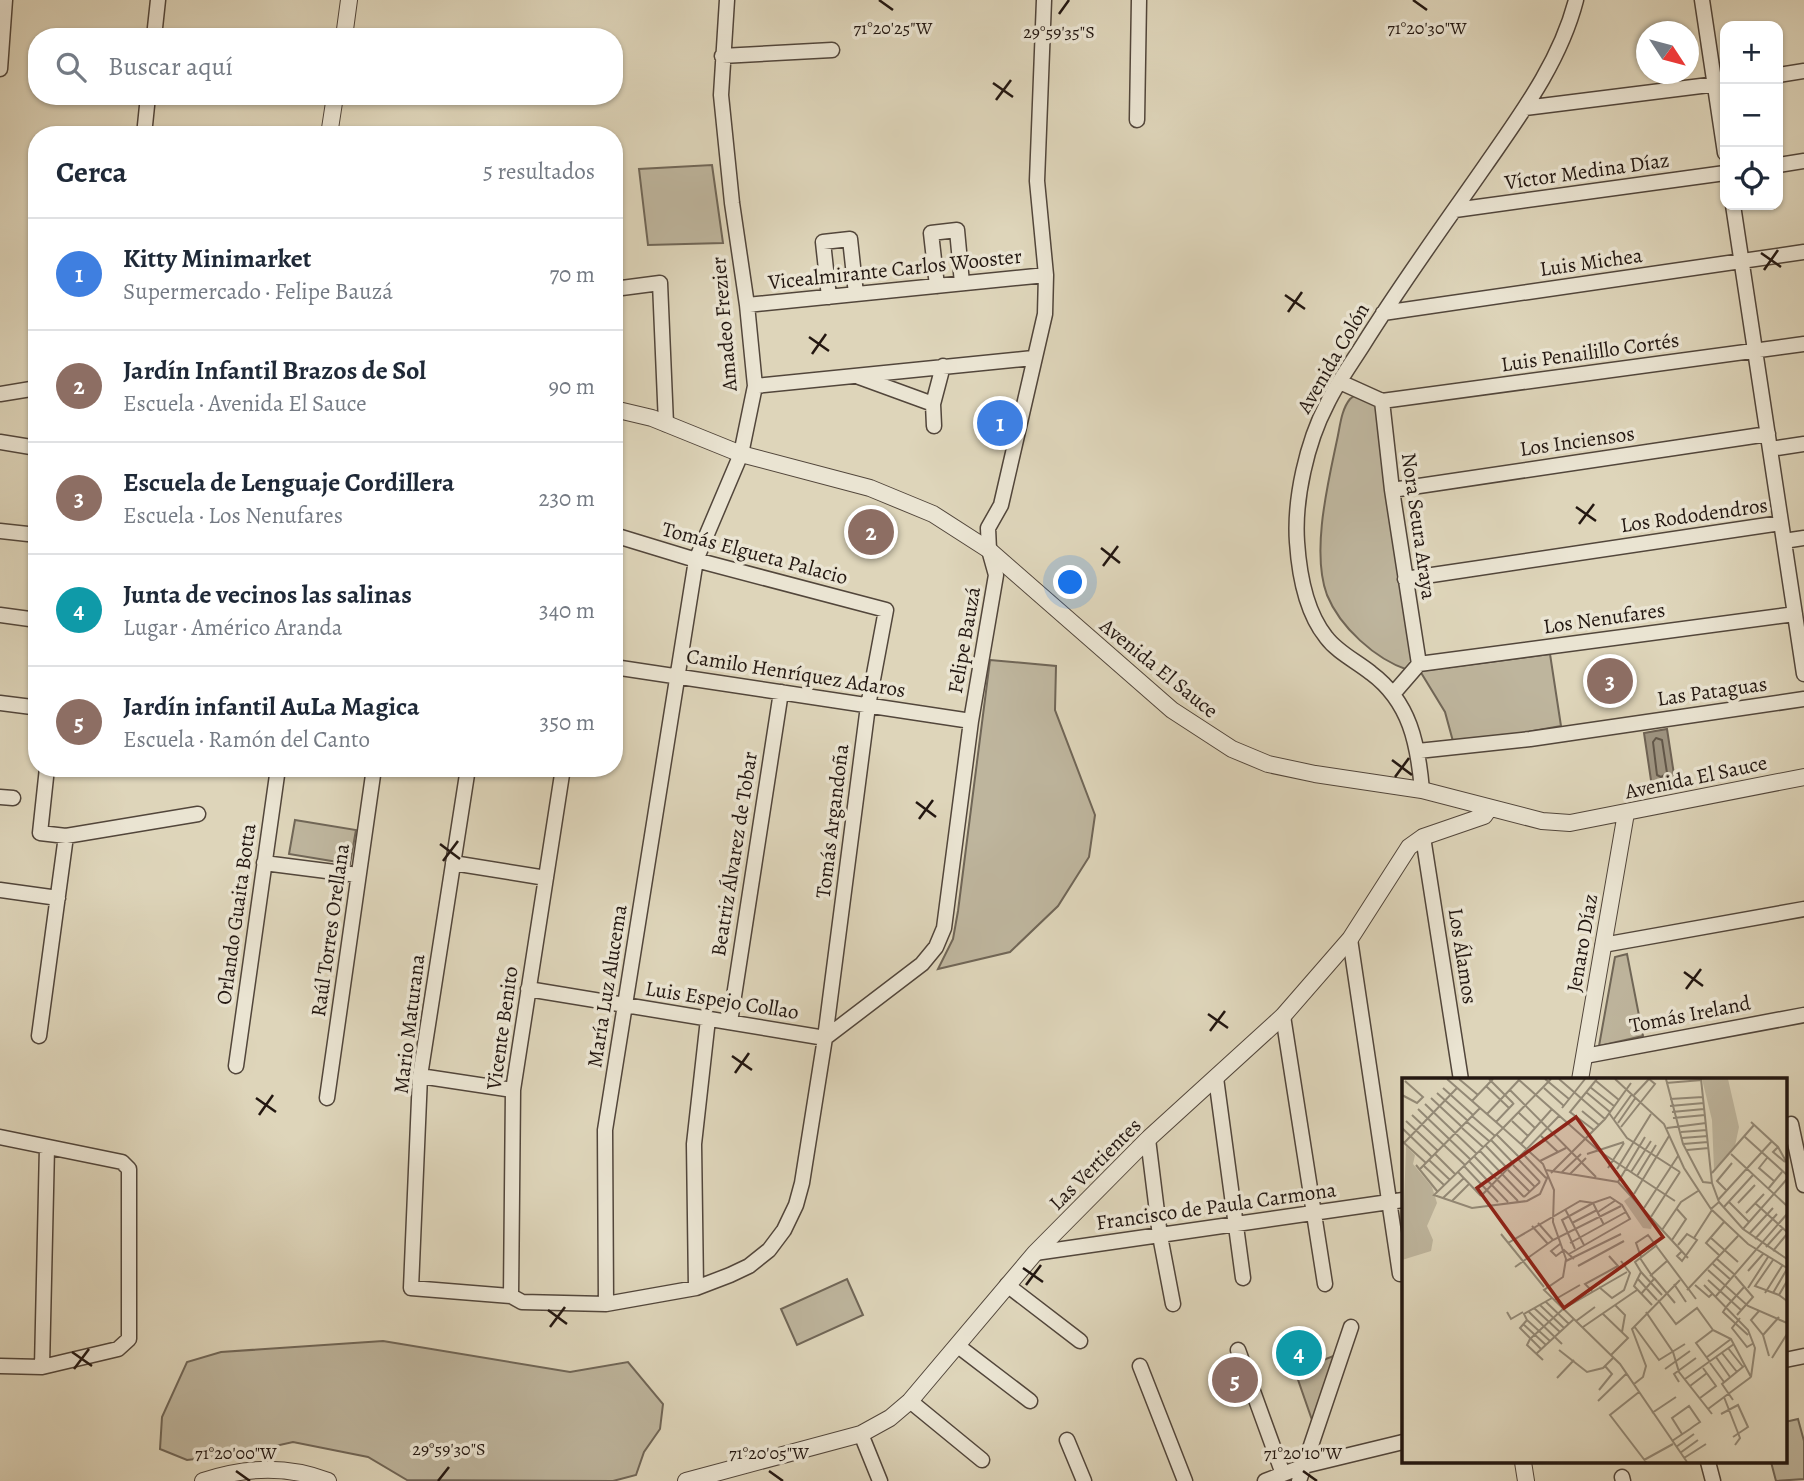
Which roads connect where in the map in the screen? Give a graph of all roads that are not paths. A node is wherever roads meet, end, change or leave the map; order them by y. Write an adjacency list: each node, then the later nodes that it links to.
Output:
1 (5, 0): 13 (street)
2 (158, 0): 9 (street)
3 (349, 0): 10 (street)
4 (727, 0): 12 (street, Amadeo Frezier)
5 (1044, 0): 30 (street, Felipe Bauzá)
6 (1139, 0): 20 (street)
7 (1576, 0): 19 (street, Avenida Colón)
8 (1702, 0): 16 (street)
9 (156, 28)
10 (345, 28)
11 (832, 50): 12 (street)
12 (722, 55): 36 (street, Amadeo Frezier)
13 (0, 69)
14 (1804, 71): 15 (street)
15 (1783, 74)
16 (1720, 84): 19 (street)
17 (147, 105): 21 (street)
18 (334, 105): 22 (street)
19 (1525, 108): 26 (street, Avenida Colón)
20 (1137, 120)
21 (145, 126)
22 (330, 126)
23 (1804, 161): 24 (street)
24 (1783, 164)
25 (1720, 174): 26 (street, Víctor Medina Díaz)
26 (1455, 210): 37 (street, Avenida Colón)
27 (1734, 210): 29 (street)
28 (1804, 252): 29 (street, Luis Michea)
29 (1742, 261): 37 (street, Luis Michea); 39 (street)
30 (1046, 275): 31 (street, Vicealmirante Carlos Wooster); 40 (street, Felipe Bauzá)
31 (962, 283): 32 (street, Vicealmirante Carlos Wooster); 32 (street)
32 (937, 286): 34 (street, Vicealmirante Carlos Wooster)
33 (623, 288): 50 (street)
34 (856, 294): 35 (street, Vicealmirante Carlos Wooster); 35 (street)
35 (829, 297): 36 (street, Vicealmirante Carlos Wooster)
36 (747, 305): 44 (street, Amadeo Frezier)
37 (1383, 313): 43 (street, Avenida Colón)
38 (1804, 344): 39 (street, Luis Penailillo Cortés)
39 (1755, 351): 47 (street, Luis Penailillo Cortés); 53 (street)
40 (1033, 358): 41 (street); 64 (street, Felipe Bauzá)
41 (943, 366): 42 (street); 48 (street)
42 (853, 375): 44 (street); 48 (street)
43 (1340, 382): 47 (street); 77 (street, Avenida Colón)
44 (755, 386): 56 (street, Amadeo Frezier)
45 (28, 389): 46 (street)
46 (0, 394)
47 (1382, 401): 57 (street, Nora Seura Araya)
48 (933, 404): 51 (street)
49 (623, 411): 50 (street, Avenida El Sauce)
50 (666, 424): 56 (street, Avenida El Sauce)
51 (934, 426)
52 (0, 442): 55 (street)
53 (1769, 442): 54 (street, Los Inciensos); 57 (street, Los Inciensos); 58 (street)
54 (1804, 444)
55 (28, 447)
56 (741, 454): 64 (street, Avenida El Sauce); 65 (street, Amadeo Frezier)
57 (1391, 490): 66 (street, Nora Seura Araya)
58 (1781, 523): 63 (street); 66 (street, Los Rododendros)
59 (0, 530): 60 (street)
60 (28, 533)
61 (623, 538): 65 (street, Tomás Elgueta Palacio)
62 (1804, 538): 63 (street, Los Rododendros)
63 (1784, 541): 68 (street)
64 (989, 550): 82 (street, Felipe Bauzá); 90 (street, Avenida El Sauce)
65 (696, 560): 67 (street, Tomás Elgueta Palacio); 75 (street, Amadeo Frezier)
66 (1405, 579): 72 (street, Nora Seura Araya)
67 (886, 610): 81 (street, Tomás Argandoña)
68 (1795, 614): 71 (street); 72 (street, Los Nenufares)
69 (0, 615): 70 (street)
70 (28, 619)
71 (1801, 637): 74 (street)
72 (1419, 664): 77 (street)
73 (623, 668): 75 (street, Camilo Henríquez Adaros)
74 (1804, 674)
75 (679, 677): 76 (street, Camilo Henríquez Adaros); 106 (street, María Luz Alucema)
76 (781, 692): 81 (street, Camilo Henríquez Adaros); 110 (street, Beatriz Álvarez de Tobar)
77 (1393, 694): 83 (street, Avenida Colón)
78 (1804, 699): 83 (street, Las Pataguas)
79 (0, 703): 80 (street)
80 (28, 706)
81 (869, 706): 82 (street, Camilo Henríquez Adaros); 112 (street, Tomás Argandoña)
82 (971, 721): 112 (street, Felipe Bauzá)
83 (1418, 751): 90 (street, Avenida Colón)
84 (46, 777): 94 (street)
85 (277, 777): 96 (street, Orlando Guaita Botta)
86 (373, 777): 98 (street, Raúl Torres Orellana)
87 (467, 777): 97 (street, Mario Maturana)
88 (562, 777): 99 (street, Vicente Benito)
89 (1804, 777): 92 (street, Avenida El Sauce)
90 (1422, 790): 91 (street, Avenida El Sauce)
91 (1489, 809): 92 (street, Avenida El Sauce); 95 (street, Las Vertientes)
92 (1626, 813): 104 (street, Jenaro Díaz)
93 (198, 814): 94 (street)
94 (66, 836): 101 (street)
95 (1423, 837): 103 (street, Las Vertientes); 117 (street, Los Álamos)
96 (264, 863): 98 (street); 114 (street, Orlando Guaita Botta)
97 (453, 863): 99 (street); 115 (street, Mario Maturana)
98 (358, 875): 120 (street, Raúl Torres Orellana)
99 (546, 878): 105 (street, Vicente Benito)
100 (0, 890): 101 (street)
101 (58, 898): 111 (street)
102 (1804, 909): 104 (street)
103 (1350, 939): 108 (street, Las Vertientes); 127 (street)
104 (1604, 945): 113 (street, Jenaro Díaz)
105 (528, 989): 106 (street, Luis Espejo Collao); 119 (street, Vicente Benito)
106 (626, 1005): 109 (street, Luis Espejo Collao); 139 (street, María Luz Alucema)
107 (1804, 1015): 113 (street, Tomás Ireland)
108 (1283, 1016): 116 (street, Las Vertientes); 128 (street)
109 (708, 1018): 110 (street, Luis Espejo Collao); 137 (street)
110 (730, 1022): 112 (street, Luis Espejo Collao)
111 (39, 1036)
112 (825, 1038): 137 (street, Tomás Argandoña)
113 (1585, 1055): 118 (street, Jenaro Díaz)
114 (236, 1066)
115 (420, 1076): 119 (street); 136 (street, Mario Maturana)
116 (1216, 1078): 123 (street, Las Vertientes); 129 (street)
117 (1461, 1078)
118 (1580, 1078)
119 (513, 1090): 138 (street, Vicente Benito)
120 (327, 1098)
121 (1793, 1124): 125 (street)
122 (0, 1137): 124 (street)
123 (1148, 1139): 130 (street); 131 (street, Las Vertientes)
124 (47, 1147): 149 (street); 149 (street)
125 (1804, 1185)
126 (1402, 1200): 127 (street, Francisco de Paula Carmona)
127 (1388, 1202): 128 (street, Francisco de Paula Carmona); 132 (street)
128 (1312, 1214): 129 (street, Francisco de Paula Carmona); 134 (street)
129 (1237, 1224): 130 (street, Francisco de Paula Carmona); 133 (street)
130 (1160, 1236): 131 (street, Francisco de Paula Carmona); 140 (street)
131 (1035, 1253): 135 (street, Las Vertientes)
132 (1399, 1274)
133 (1243, 1278)
134 (1325, 1284)
135 (1007, 1285): 142 (street); 143 (street, Las Vertientes)
136 (411, 1288): 138 (street, Tomás Argandoña)
137 (696, 1288): 139 (street, Tomás Argandoña)
138 (511, 1296): 139 (street, Tomás Argandoña)
139 (606, 1304)
140 (1173, 1304)
141 (1351, 1326): 157 (street)
142 (1080, 1341)
143 (958, 1346): 150 (street, Las Vertientes); 151 (street)
144 (1238, 1350): 158 (street)
145 (1804, 1356): 146 (street)
146 (1786, 1360)
147 (0, 1366): 149 (street)
148 (1140, 1366): 165 (street)
149 (42, 1367)
150 (910, 1401): 152 (street, Las Vertientes); 155 (street)
151 (1030, 1401)
152 (861, 1434): 162 (street, Las Vertientes); 163 (street)
153 (1067, 1440): 164 (street)
154 (1402, 1442): 157 (street)
155 (982, 1460)
156 (1708, 1464): 168 (street)
157 (1304, 1466): 158 (street); 167 (street)
158 (1283, 1474): 166 (street)
159 (270, 1475): 160 (street); 161 (street)
160 (203, 1481)
161 (328, 1481)
162 (687, 1481)
163 (880, 1481)
164 (1084, 1481)
165 (1185, 1481)
166 (1265, 1481)
167 (1299, 1481)
168 (1713, 1481)

